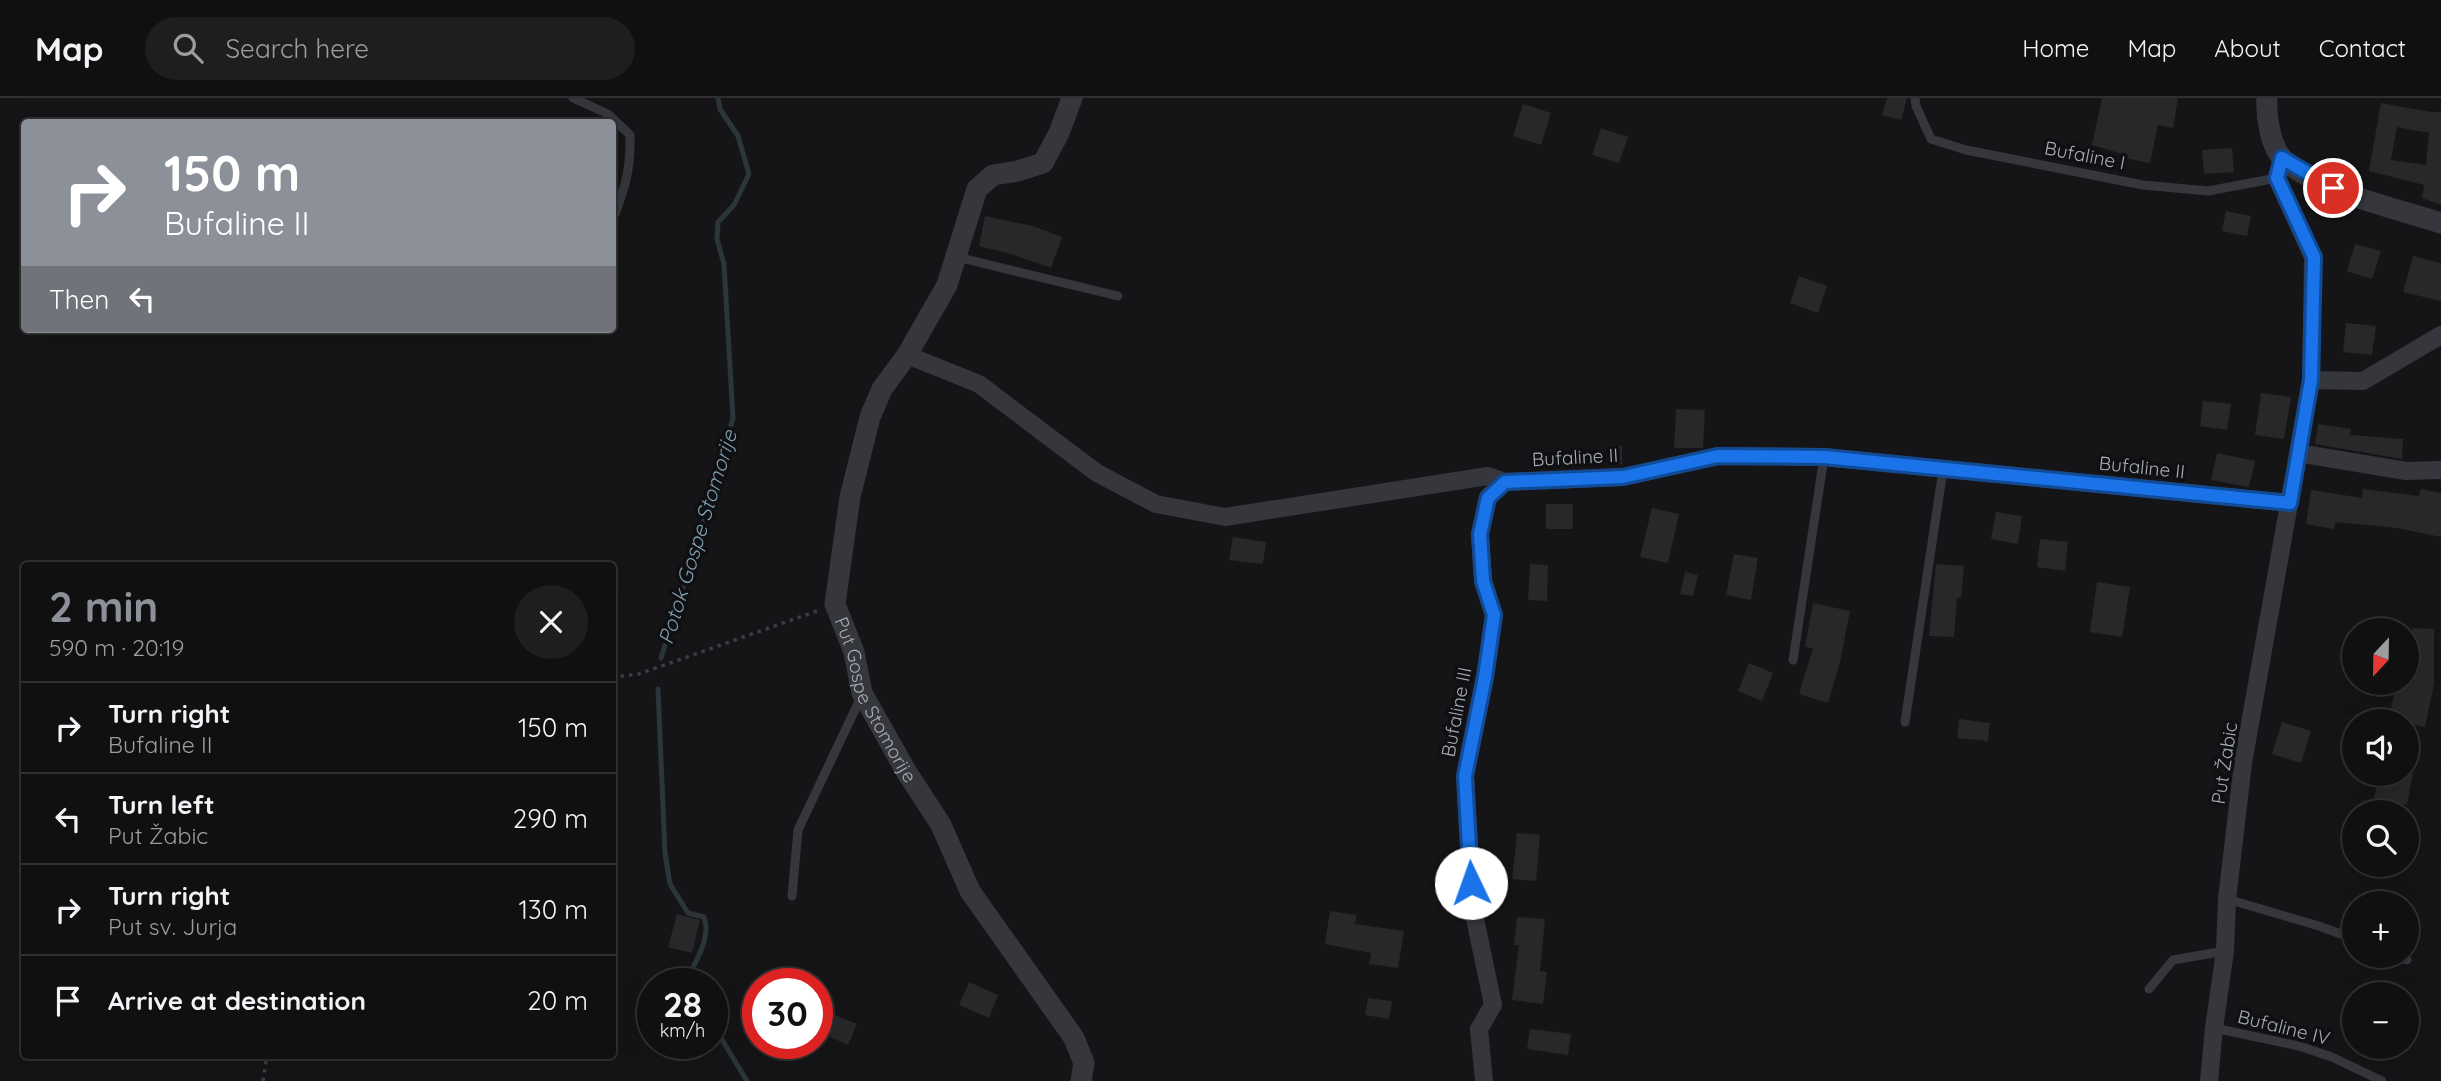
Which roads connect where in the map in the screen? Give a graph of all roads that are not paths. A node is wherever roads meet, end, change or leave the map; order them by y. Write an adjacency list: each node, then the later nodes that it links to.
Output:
1 (573, 98): 5 (lane)
2 (1072, 98): 10 (street, Put Gospe Stomorije)
3 (1915, 98): 7 (lane, Bufaline I)
4 (2267, 98): 7 (street)
5 (613, 119)
6 (616, 122): 8 (lane)
7 (2280, 168): 9 (street); 14 (street, Put Žabic)
8 (616, 212)
9 (2441, 223)
10 (955, 257): 11 (lane); 13 (street, Put Gospe Stomorije)
11 (1118, 296)
12 (2441, 335): 14 (street)
13 (907, 355): 19 (street, Bufaline II); 22 (street, Put Gospe Stomorije)
14 (2311, 380): 15 (street, Put Žabic)
15 (2298, 453): 18 (street); 20 (street, Put Žabic)
16 (1824, 457): 17 (street, Bufaline II); 19 (street, Bufaline II); 21 (lane)
17 (1943, 470): 20 (street, Bufaline II); 23 (lane)
18 (2441, 470)
19 (1505, 482): 31 (street, Bufaline III)
20 (2290, 503): 25 (street, Put Žabic)
21 (1793, 660)
22 (862, 693): 24 (lane); 30 (street, Put Gospe Stomorije)
23 (1905, 722)
24 (792, 896)
25 (2227, 899): 26 (lane); 27 (street, Put Žabic)
26 (2342, 935)
27 (2225, 951): 28 (lane); 29 (street, Put Žabic)
28 (2149, 989)
29 (2214, 1028): 32 (street, Put Žabic); 33 (lane, Bufaline IV)
30 (1082, 1081)
31 (1484, 1081)
32 (2210, 1081)
33 (2382, 1081)

